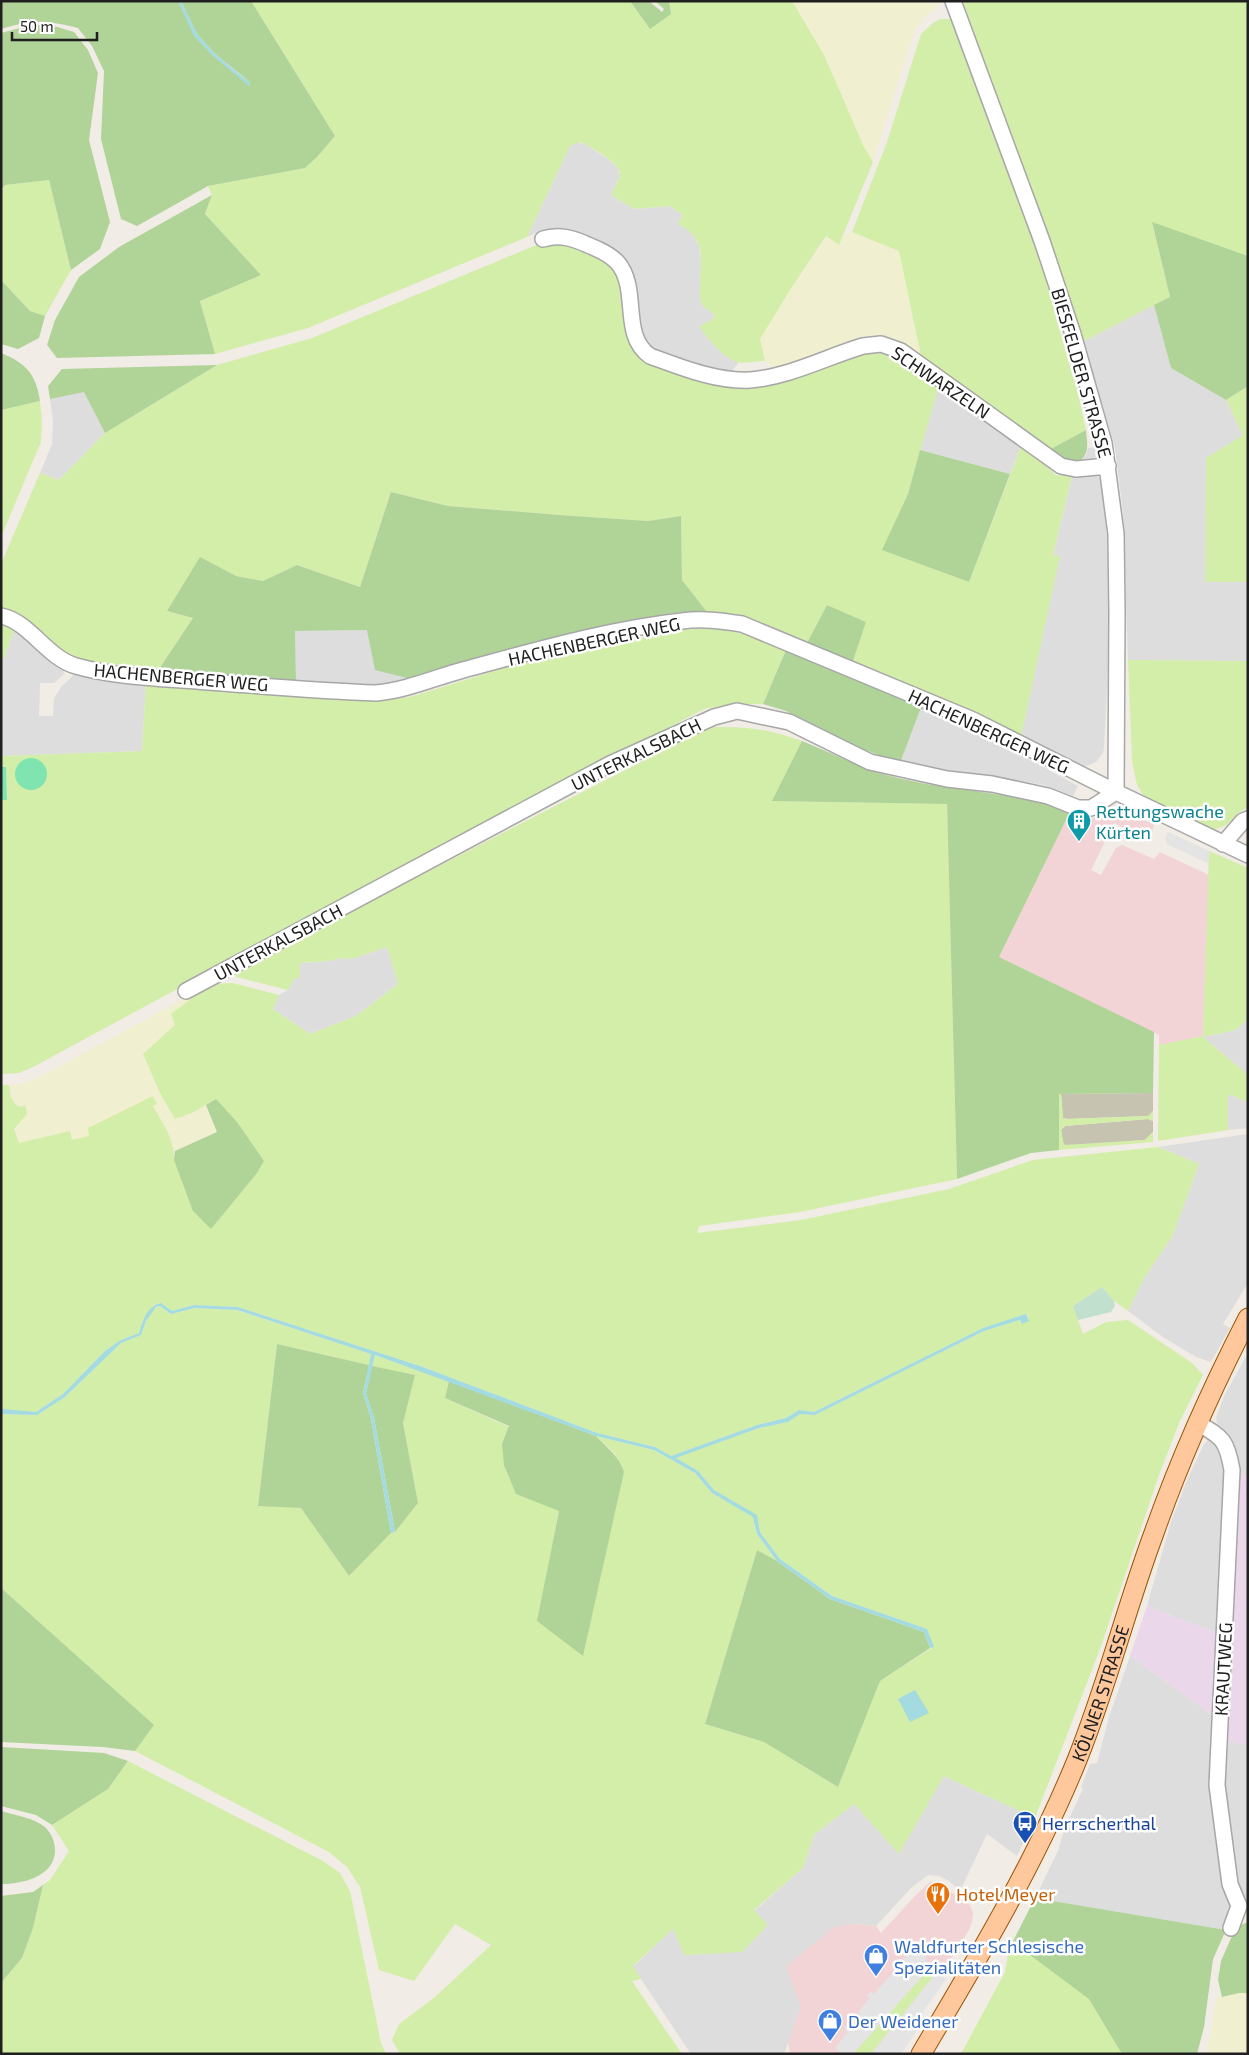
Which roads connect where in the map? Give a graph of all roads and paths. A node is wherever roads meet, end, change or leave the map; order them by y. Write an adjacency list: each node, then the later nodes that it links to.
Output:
1 (953, 1): 3 (street, BIESFELDER STRASSE)
2 (543, 239): 3 (street, SCHWARZELN)
3 (1108, 466): 5 (street, BIESFELDER STRASSE)
4 (1, 616): 5 (street, HACHENBERGER WEG)
5 (1116, 792): 7 (street, HACHENBERGER WEG); 9 (street, UNTERKALSBACH)
6 (1248, 819): 7 (street)
7 (1223, 844): 8 (street, HACHENBERGER WEG)
8 (1248, 855)
9 (186, 991)
10 (1248, 1318): 11 (main road, KÖLNER STRASSE)
11 (1197, 1424): 12 (street, KRAUTWEG); 13 (main road, KÖLNER STRASSE)
12 (1232, 1928)
13 (921, 2054)

